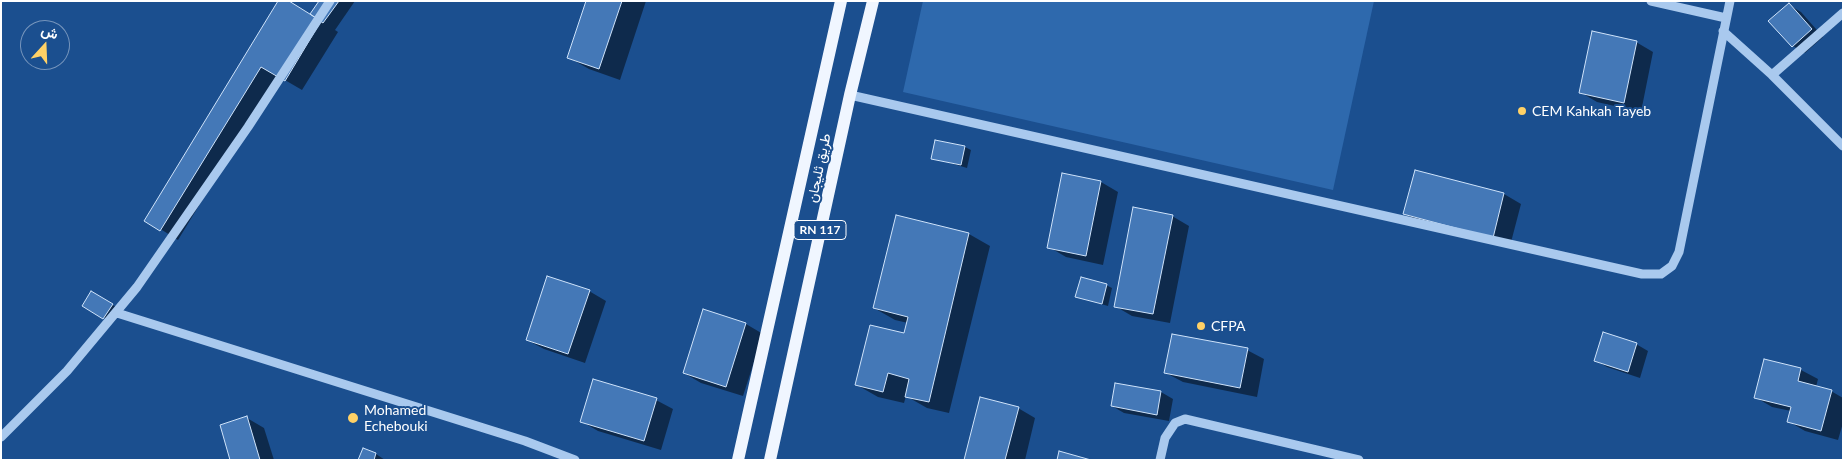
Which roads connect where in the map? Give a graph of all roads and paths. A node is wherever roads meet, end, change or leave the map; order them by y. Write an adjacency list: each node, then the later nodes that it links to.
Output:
1 (330, 1): 12 (street)
2 (841, 1): 15 (main road, طريق ثليجان / RN 117)
3 (873, 1): 10 (main road, طريق ثليجان / RN 117)
4 (1651, 1): 7 (street)
5 (1730, 1): 7 (street)
6 (1843, 13): 9 (street)
7 (1726, 18): 8 (street)
8 (1723, 31): 9 (street); 10 (street)
9 (1772, 75): 11 (street)
10 (850, 95): 16 (main road, طريق ثليجان / RN 117)
11 (1843, 146)
12 (117, 313): 13 (street); 14 (street)
13 (1, 437)
14 (575, 460)
15 (738, 460)
16 (770, 460)
17 (1160, 460): 18 (street)
18 (1359, 460)

